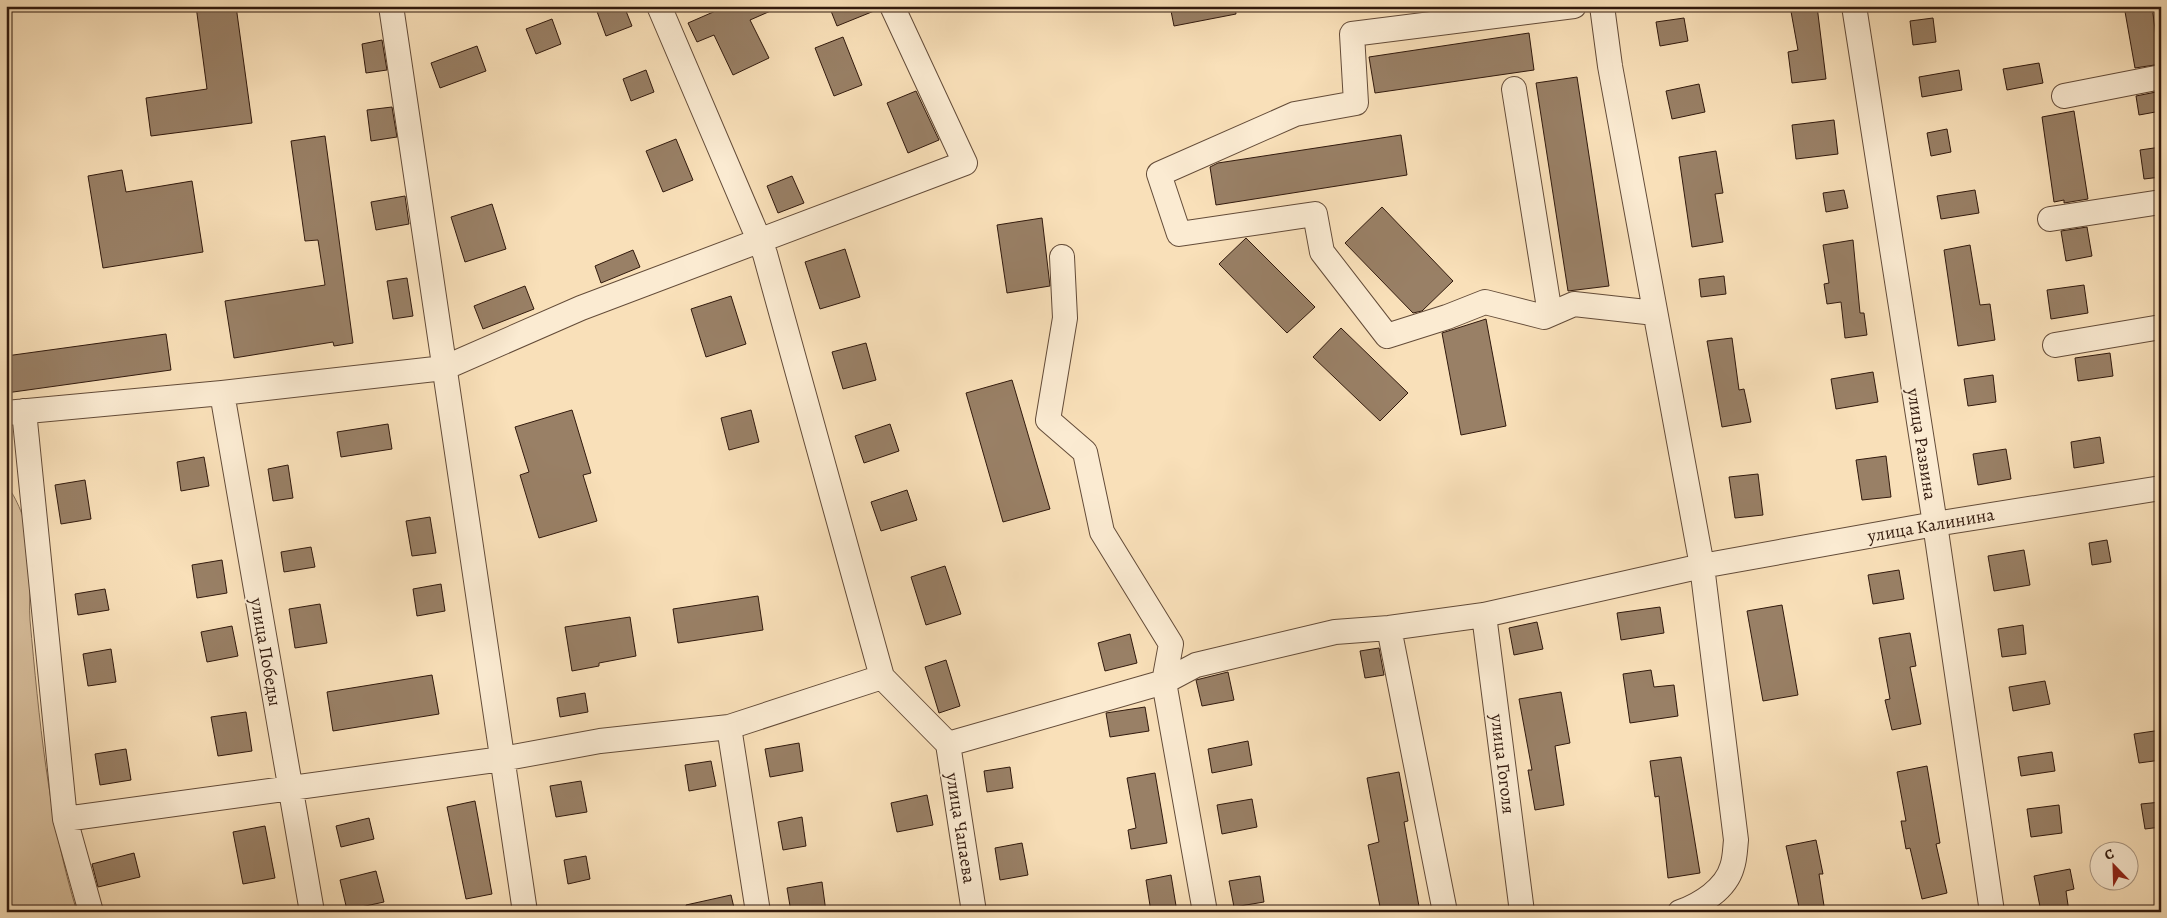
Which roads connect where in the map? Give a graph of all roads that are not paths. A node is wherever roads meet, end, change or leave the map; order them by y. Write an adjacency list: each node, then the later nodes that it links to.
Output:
1 (391, 6): 18 (street)
2 (659, 6): 12 (street)
3 (892, 6): 12 (street)
4 (1574, 6): 15 (street)
5 (1602, 6): 14 (street)
6 (1854, 6): 22 (street, улица Развина)
7 (2161, 77): 9 (street)
8 (1514, 89): 15 (street)
9 (2064, 96)
10 (2161, 202): 11 (street)
11 (2050, 219)
12 (759, 241): 18 (street); 26 (street)
13 (1062, 257): 27 (street)
14 (1655, 312): 15 (street); 23 (street)
15 (1550, 314)
16 (2161, 327): 17 (street)
17 (2056, 345)
18 (444, 368): 19 (street); 30 (street)
19 (222, 393): 20 (street); 31 (street, улица Победы)
20 (15, 412): 32 (street)
21 (2161, 488): 22 (street, улица Калинина)
22 (1935, 524): 23 (street, улица Калинина); 42 (street, улица Развина)
23 (1702, 566): 24 (street, улица Калинина); 41 (street)
24 (1484, 615): 25 (street, улица Калинина); 40 (street, улица Гоголя)
25 (1389, 628): 27 (street, улица Калинина); 39 (street)
26 (882, 677): 28 (street); 29 (street)
27 (1164, 682): 29 (street, улица Калинина); 38 (street)
28 (729, 727): 30 (street); 36 (street)
29 (948, 744): 37 (street, улица Чапаева)
30 (502, 759): 31 (street); 35 (street)
31 (289, 788): 32 (street); 34 (street, улица Победы)
32 (65, 819): 33 (street)
33 (91, 912)
34 (312, 912)
35 (526, 912)
36 (758, 912)
37 (974, 912)
38 (1205, 912)
39 (1445, 912)
40 (1522, 912)
41 (1680, 912)
42 (1992, 912)

